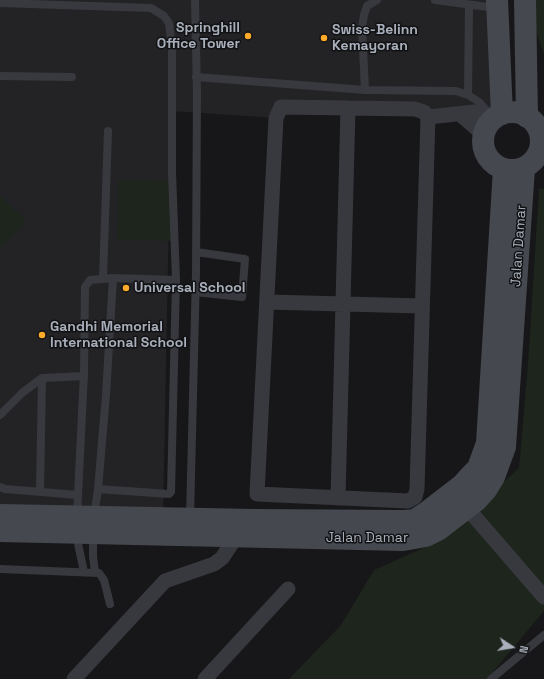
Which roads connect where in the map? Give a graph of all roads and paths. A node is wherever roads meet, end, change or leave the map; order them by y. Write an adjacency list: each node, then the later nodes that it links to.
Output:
1 (195, 0): 9 (lane)
2 (377, 0): 11 (lane)
3 (435, 0): 7 (lane)
4 (525, 0): 14 (street)
5 (0, 3): 22 (lane)
6 (497, 4): 7 (lane); 16 (street)
7 (469, 5): 12 (lane)
8 (0, 76): 10 (lane)
9 (196, 76): 11 (lane); 19 (lane)
10 (72, 77)
11 (365, 90): 12 (lane)
12 (468, 95): 16 (lane)
13 (348, 108): 15 (street); 24 (street); 25 (street)
14 (528, 116): 16 (street); 18 (street)
15 (428, 117): 16 (street); 26 (street)
16 (493, 123): 18 (street)
17 (108, 131): 21 (lane)
18 (533, 152): 35 (street, Jalan Damar)
19 (196, 252): 23 (lane); 23 (lane)
20 (113, 278): 21 (lane); 22 (lane); 31 (lane)
21 (103, 279): 27 (lane)
22 (176, 280): 31 (lane)
23 (195, 292): 37 (lane)
24 (267, 302): 25 (street); 34 (street)
25 (343, 304): 26 (street); 34 (street)
26 (422, 306): 34 (street)
27 (84, 376): 28 (lane); 33 (lane)
28 (42, 378): 29 (lane); 32 (lane)
29 (0, 416)
30 (0, 486): 32 (lane)
31 (98, 489): 38 (lane)
32 (40, 492): 33 (lane)
33 (78, 495): 38 (lane)
34 (338, 498)
35 (460, 499): 40 (street, Jalan Damar); 45 (street)
36 (0, 515): 38 (street, Jalan Damar)
37 (193, 524): 38 (street, Jalan Damar); 40 (street, Jalan Damar)
38 (85, 525): 39 (street, Jalan Damar); 42 (lane); 43 (lane)
39 (0, 531)
40 (248, 531): 48 (street)
41 (0, 570): 42 (lane)
42 (84, 572): 43 (lane)
43 (95, 573): 46 (lane)
44 (288, 589): 49 (street)
45 (544, 597)
46 (110, 604)
47 (544, 635): 50 (lane)
48 (74, 679)
49 (205, 679)
50 (491, 679)

